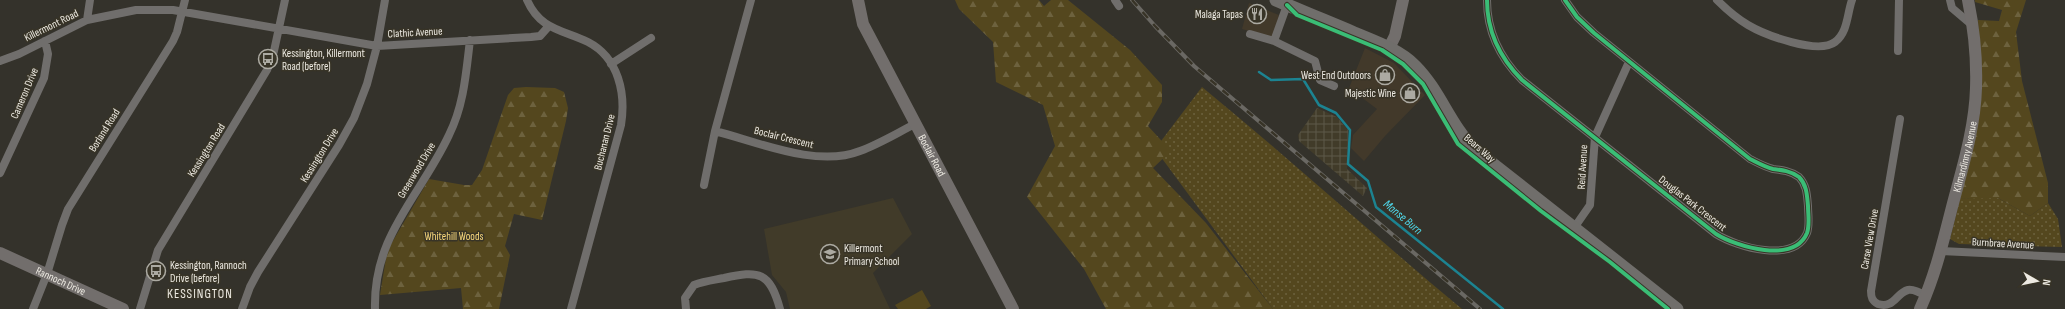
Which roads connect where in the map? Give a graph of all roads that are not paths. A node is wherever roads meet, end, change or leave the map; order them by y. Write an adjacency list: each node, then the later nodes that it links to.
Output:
1 (90, 0): 19 (street)
2 (185, 0): 17 (street, Borland Road)
3 (285, 0): 22 (street, Kessington Road)
4 (385, 0): 28 (street, Kessington Drive)
5 (527, 0): 21 (street, Buchanan Drive)
6 (751, 0): 37 (street)
7 (858, 0): 36 (street, Boclair Road)
8 (1403, 0): 29 (street)
9 (1486, 0): 38 (street, Douglas Park Crescent)
10 (1565, 0): 32 (street, Douglas Park Crescent)
11 (1717, 0): 12 (street)
12 (1852, 0)
13 (1899, 0): 30 (street)
14 (1950, 0): 18 (street)
15 (1281, 2): 27 (street); 29 (main road)
16 (1969, 3): 18 (street); 20 (street, Kilmardinny Avenue)
17 (183, 12): 19 (street, Killermont Road); 22 (street, Killermont Road); 45 (street, Borland Road)
18 (1958, 15): 20 (street)
19 (87, 20): 26 (street, Killermont Road)
20 (1972, 25): 42 (street, Kilmardinny Avenue)
21 (548, 27): 25 (street, Clathic Avenue); 33 (street, Buchanan Drive)
22 (280, 28): 28 (street, Clathic Avenue); 49 (street, Kessington Road)
23 (1250, 34): 27 (street)
24 (651, 38): 33 (street)
25 (470, 40): 28 (street, Clathic Avenue); 51 (street, Greenwood Drive)
26 (45, 41): 31 (street, Killermont Road); 39 (street, Cameron Drive)
27 (1274, 42): 34 (street)
28 (377, 46): 50 (street, Kessington Drive)
29 (1389, 48): 41 (main road)
30 (1898, 51)
31 (0, 61)
32 (1629, 62): 38 (street, Reid Avenue); 38 (street, Douglas Park Crescent)
33 (611, 64): 52 (street, Buchanan Drive)
34 (1334, 86)
35 (1900, 119): 46 (street, Carse View Drive)
36 (915, 124): 37 (street, Boclair Crescent); 55 (street, Boclair Road)
37 (714, 130): 40 (street)
38 (1595, 137): 41 (street, Reid Avenue)
39 (0, 173)
40 (704, 185)
41 (1574, 228): 56 (main road)
42 (1941, 251): 44 (street, Burnbrae Avenue); 46 (street, Kilmardinny Avenue)
43 (0, 253): 45 (street, Rannoch Drive)
44 (2065, 257)
45 (47, 274): 47 (street, Borland Road); 48 (street, Rannoch Drive)
46 (1926, 296): 57 (street, Kilmardinny Avenue)
47 (33, 309)
48 (123, 309)
49 (140, 309)
50 (242, 309)
51 (375, 309)
52 (571, 309)
53 (686, 309): 54 (street)
54 (780, 309)
55 (1013, 309)
56 (1677, 309)
57 (1920, 309)

